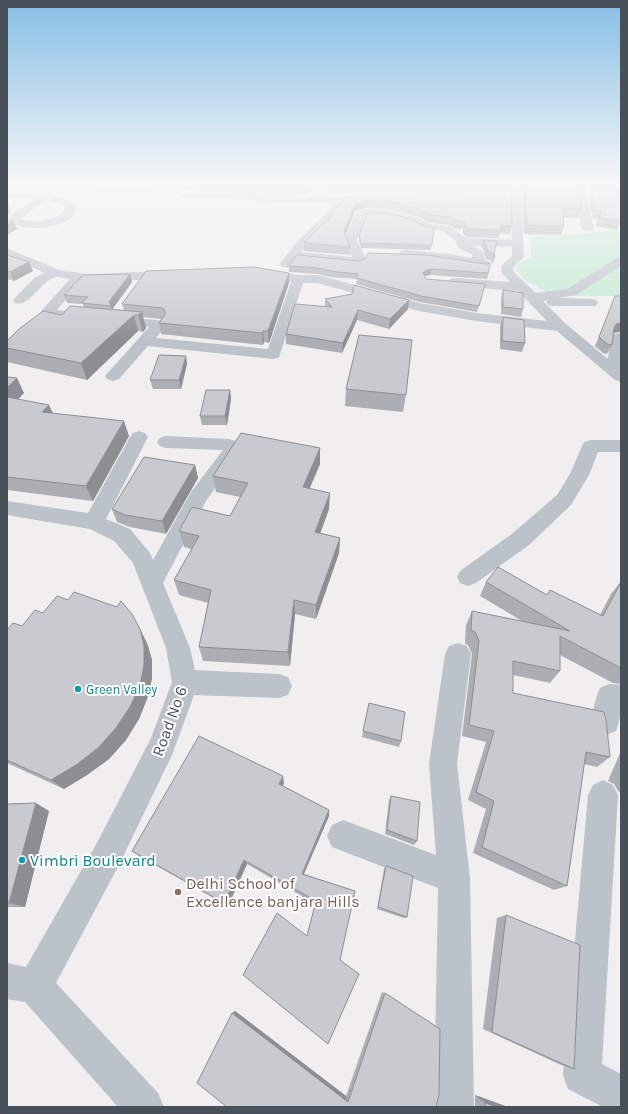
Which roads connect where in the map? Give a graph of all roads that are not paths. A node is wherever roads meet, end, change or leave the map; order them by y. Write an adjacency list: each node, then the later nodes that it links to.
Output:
1 (308, 237): 11 (street)
2 (352, 237): 8 (street)
3 (458, 237): 5 (street)
4 (517, 237): 6 (street)
5 (460, 241): 6 (street); 13 (street)
6 (518, 244): 16 (street)
7 (7, 252): 12 (street)
8 (357, 253): 9 (street); 11 (street)
9 (372, 253)
10 (393, 254): 13 (street)
11 (293, 255): 21 (street)
12 (21, 258): 15 (street); 17 (street)
13 (480, 263): 16 (street)
14 (619, 265): 31 (street)
15 (7, 266)
16 (507, 266): 28 (street)
17 (58, 273): 22 (street); 25 (street); 26 (street)
18 (247, 273): 21 (street)
19 (184, 275): 20 (street)
20 (144, 276): 22 (street); 27 (street)
21 (280, 276): 23 (street)
22 (79, 277): 35 (street)
23 (298, 278): 33 (street); 35 (street)
24 (445, 281): 28 (street)
25 (35, 285): 26 (street); 29 (street)
26 (49, 286): 30 (street)
27 (136, 288)
28 (521, 288): 31 (street)
29 (20, 300)
30 (37, 300)
31 (536, 300): 32 (street); 33 (street)
32 (591, 303)
33 (561, 327): 36 (street)
34 (618, 337): 36 (street)
35 (145, 341): 37 (street)
36 (618, 374)
37 (113, 376)
38 (139, 437): 42 (street)
39 (166, 442): 44 (street)
40 (621, 446): 43 (street)
41 (7, 508): 42 (street, Road No 6)
42 (94, 522): 44 (street, Road No 6)
43 (468, 577)
44 (152, 583): 46 (street, Road No 6)
45 (458, 654): 52 (street)
46 (184, 682): 47 (street); 53 (street, Road No 6)
47 (279, 686)
48 (621, 698): 49 (street)
49 (606, 722)
50 (603, 795): 54 (street)
51 (343, 836): 52 (street)
52 (454, 878): 56 (street)
53 (21, 983): 55 (street)
54 (621, 1095)
55 (144, 1107)
56 (454, 1107)

